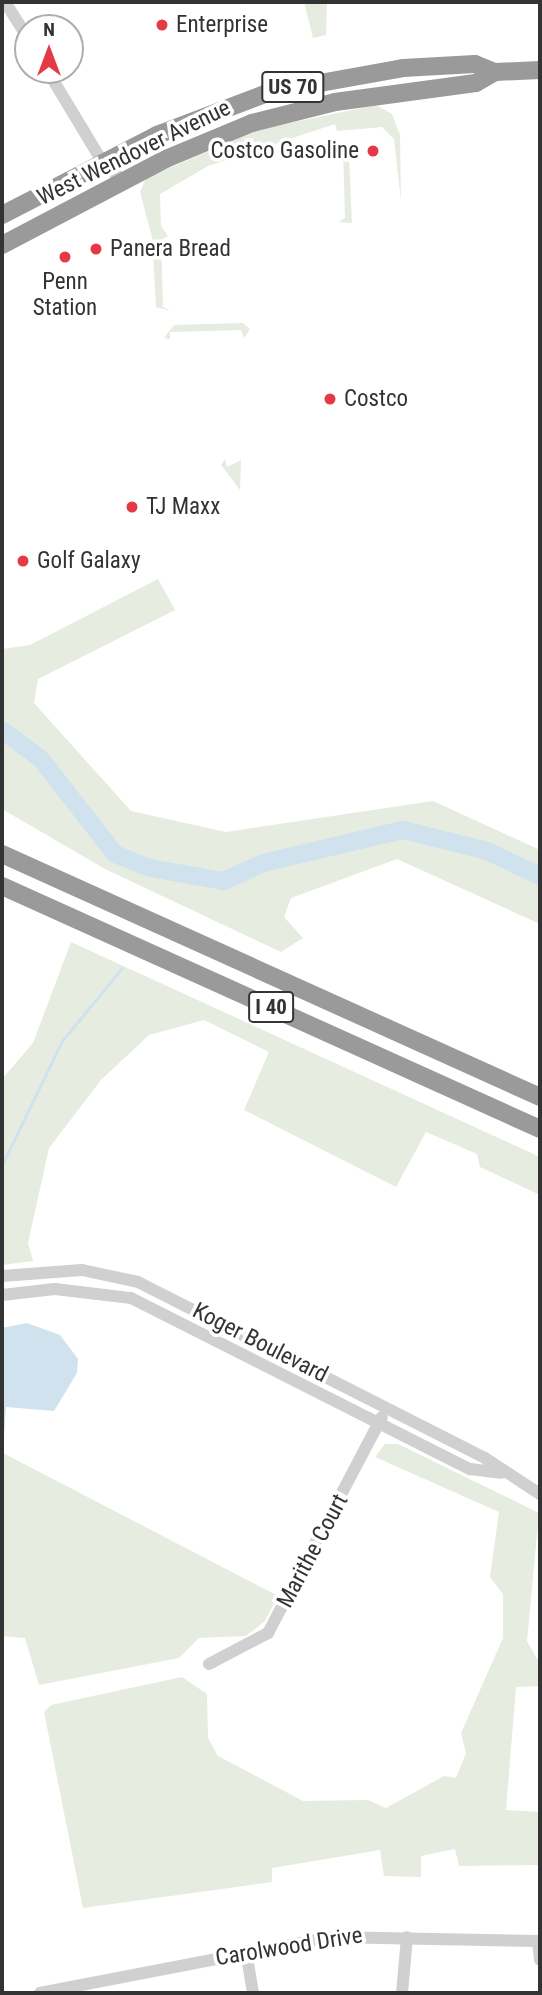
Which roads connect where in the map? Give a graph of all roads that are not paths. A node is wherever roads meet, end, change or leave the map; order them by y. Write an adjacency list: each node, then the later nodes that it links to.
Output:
1 (540, 70): 2 (highway, West Wendover Avenue / US 70)
2 (495, 72): 4 (highway, West Wendover Avenue / US 70); 5 (highway, West Wendover Avenue / US 70)
3 (55, 84): 4 (street)
4 (103, 163): 5 (street); 6 (street); 7 (highway, West Wendover Avenue / US 70)
5 (124, 181): 6 (highway, West Wendover Avenue / US 70)
6 (107, 190): 8 (highway, West Wendover Avenue / US 70)
7 (2, 215)
8 (2, 245)
9 (2, 854): 11 (highway, I 40)
10 (2, 886): 12 (highway, I 40)
11 (540, 1097)
12 (540, 1129)
13 (2, 1276): 15 (street, Koger Boulevard)
14 (2, 1295): 16 (street, Koger Boulevard)
15 (389, 1409): 16 (street, Marithe Court); 17 (street, Koger Boulevard)
16 (377, 1423): 17 (street, Koger Boulevard); 19 (street, Marithe Court)
17 (501, 1473): 18 (street, Koger Boulevard)
18 (540, 1494)
19 (209, 1664)
20 (407, 1937): 21 (street, Carolwood Drive); 22 (street, Carolwood Drive); 26 (street)
21 (539, 1941): 23 (street)
22 (246, 1951): 24 (street, Carolwood Drive); 25 (street)
23 (540, 1960)
24 (40, 1993)
25 (253, 1993)
26 (402, 1993)

